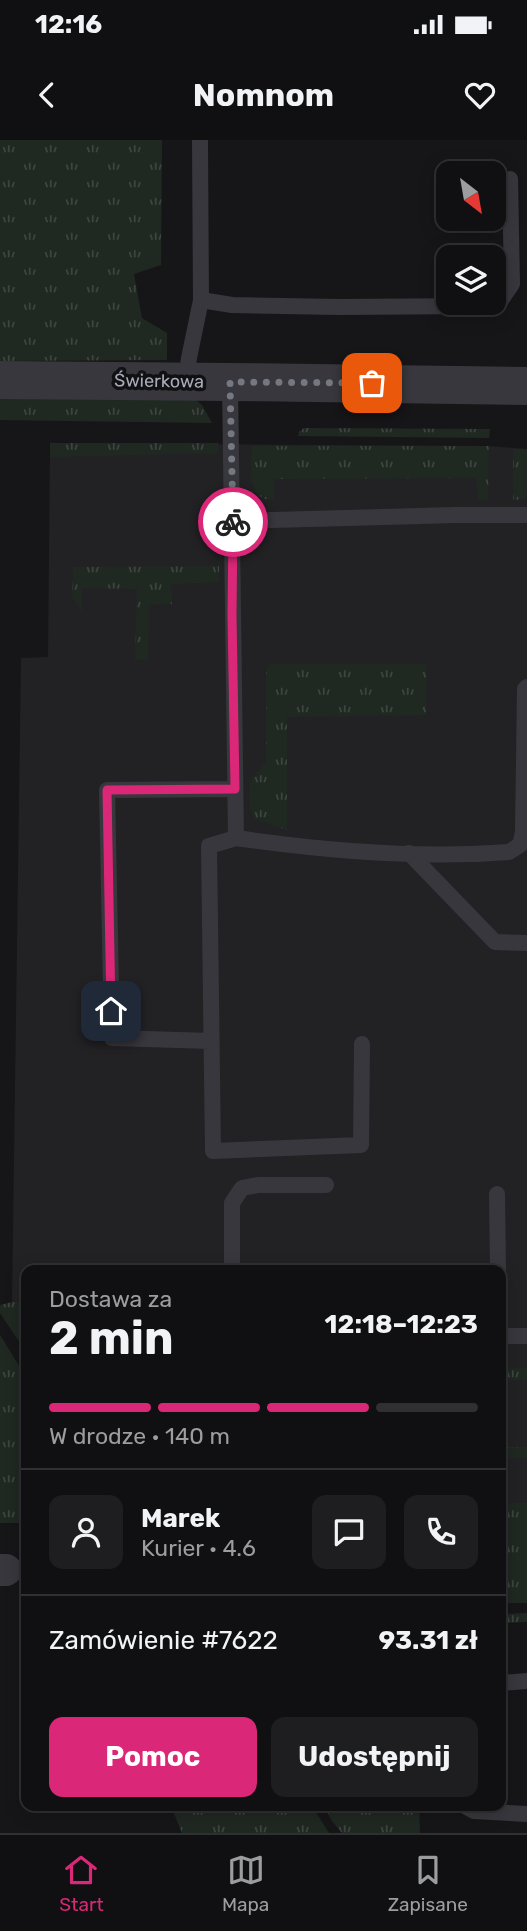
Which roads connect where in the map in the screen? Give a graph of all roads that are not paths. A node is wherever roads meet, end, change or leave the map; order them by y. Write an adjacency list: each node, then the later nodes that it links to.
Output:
1 (200, 140): 3 (lane)
2 (510, 179): 3 (lane)
3 (201, 300): 5 (lane)
4 (0, 380): 5 (street, Świerkowa)
5 (186, 381): 6 (street, Świerkowa)
6 (230, 382): 7 (street, Świerkowa); 9 (lane)
7 (527, 386)
8 (527, 515): 9 (lane)
9 (233, 521): 11 (lane)
10 (527, 687): 13 (lane)
11 (235, 789): 12 (lane); 15 (lane)
12 (236, 838): 13 (lane); 15 (lane)
13 (409, 853): 14 (lane)
14 (527, 943)
15 (211, 1041): 16 (lane)
16 (362, 1044)
17 (326, 1185): 19 (lane)
18 (497, 1194): 20 (lane)
19 (232, 1265)
20 (498, 1265)
21 (506, 1336): 22 (lane)
22 (527, 1336)
23 (527, 1681): 24 (lane)
24 (506, 1683)
25 (474, 1811): 26 (lane)
26 (527, 1814)

